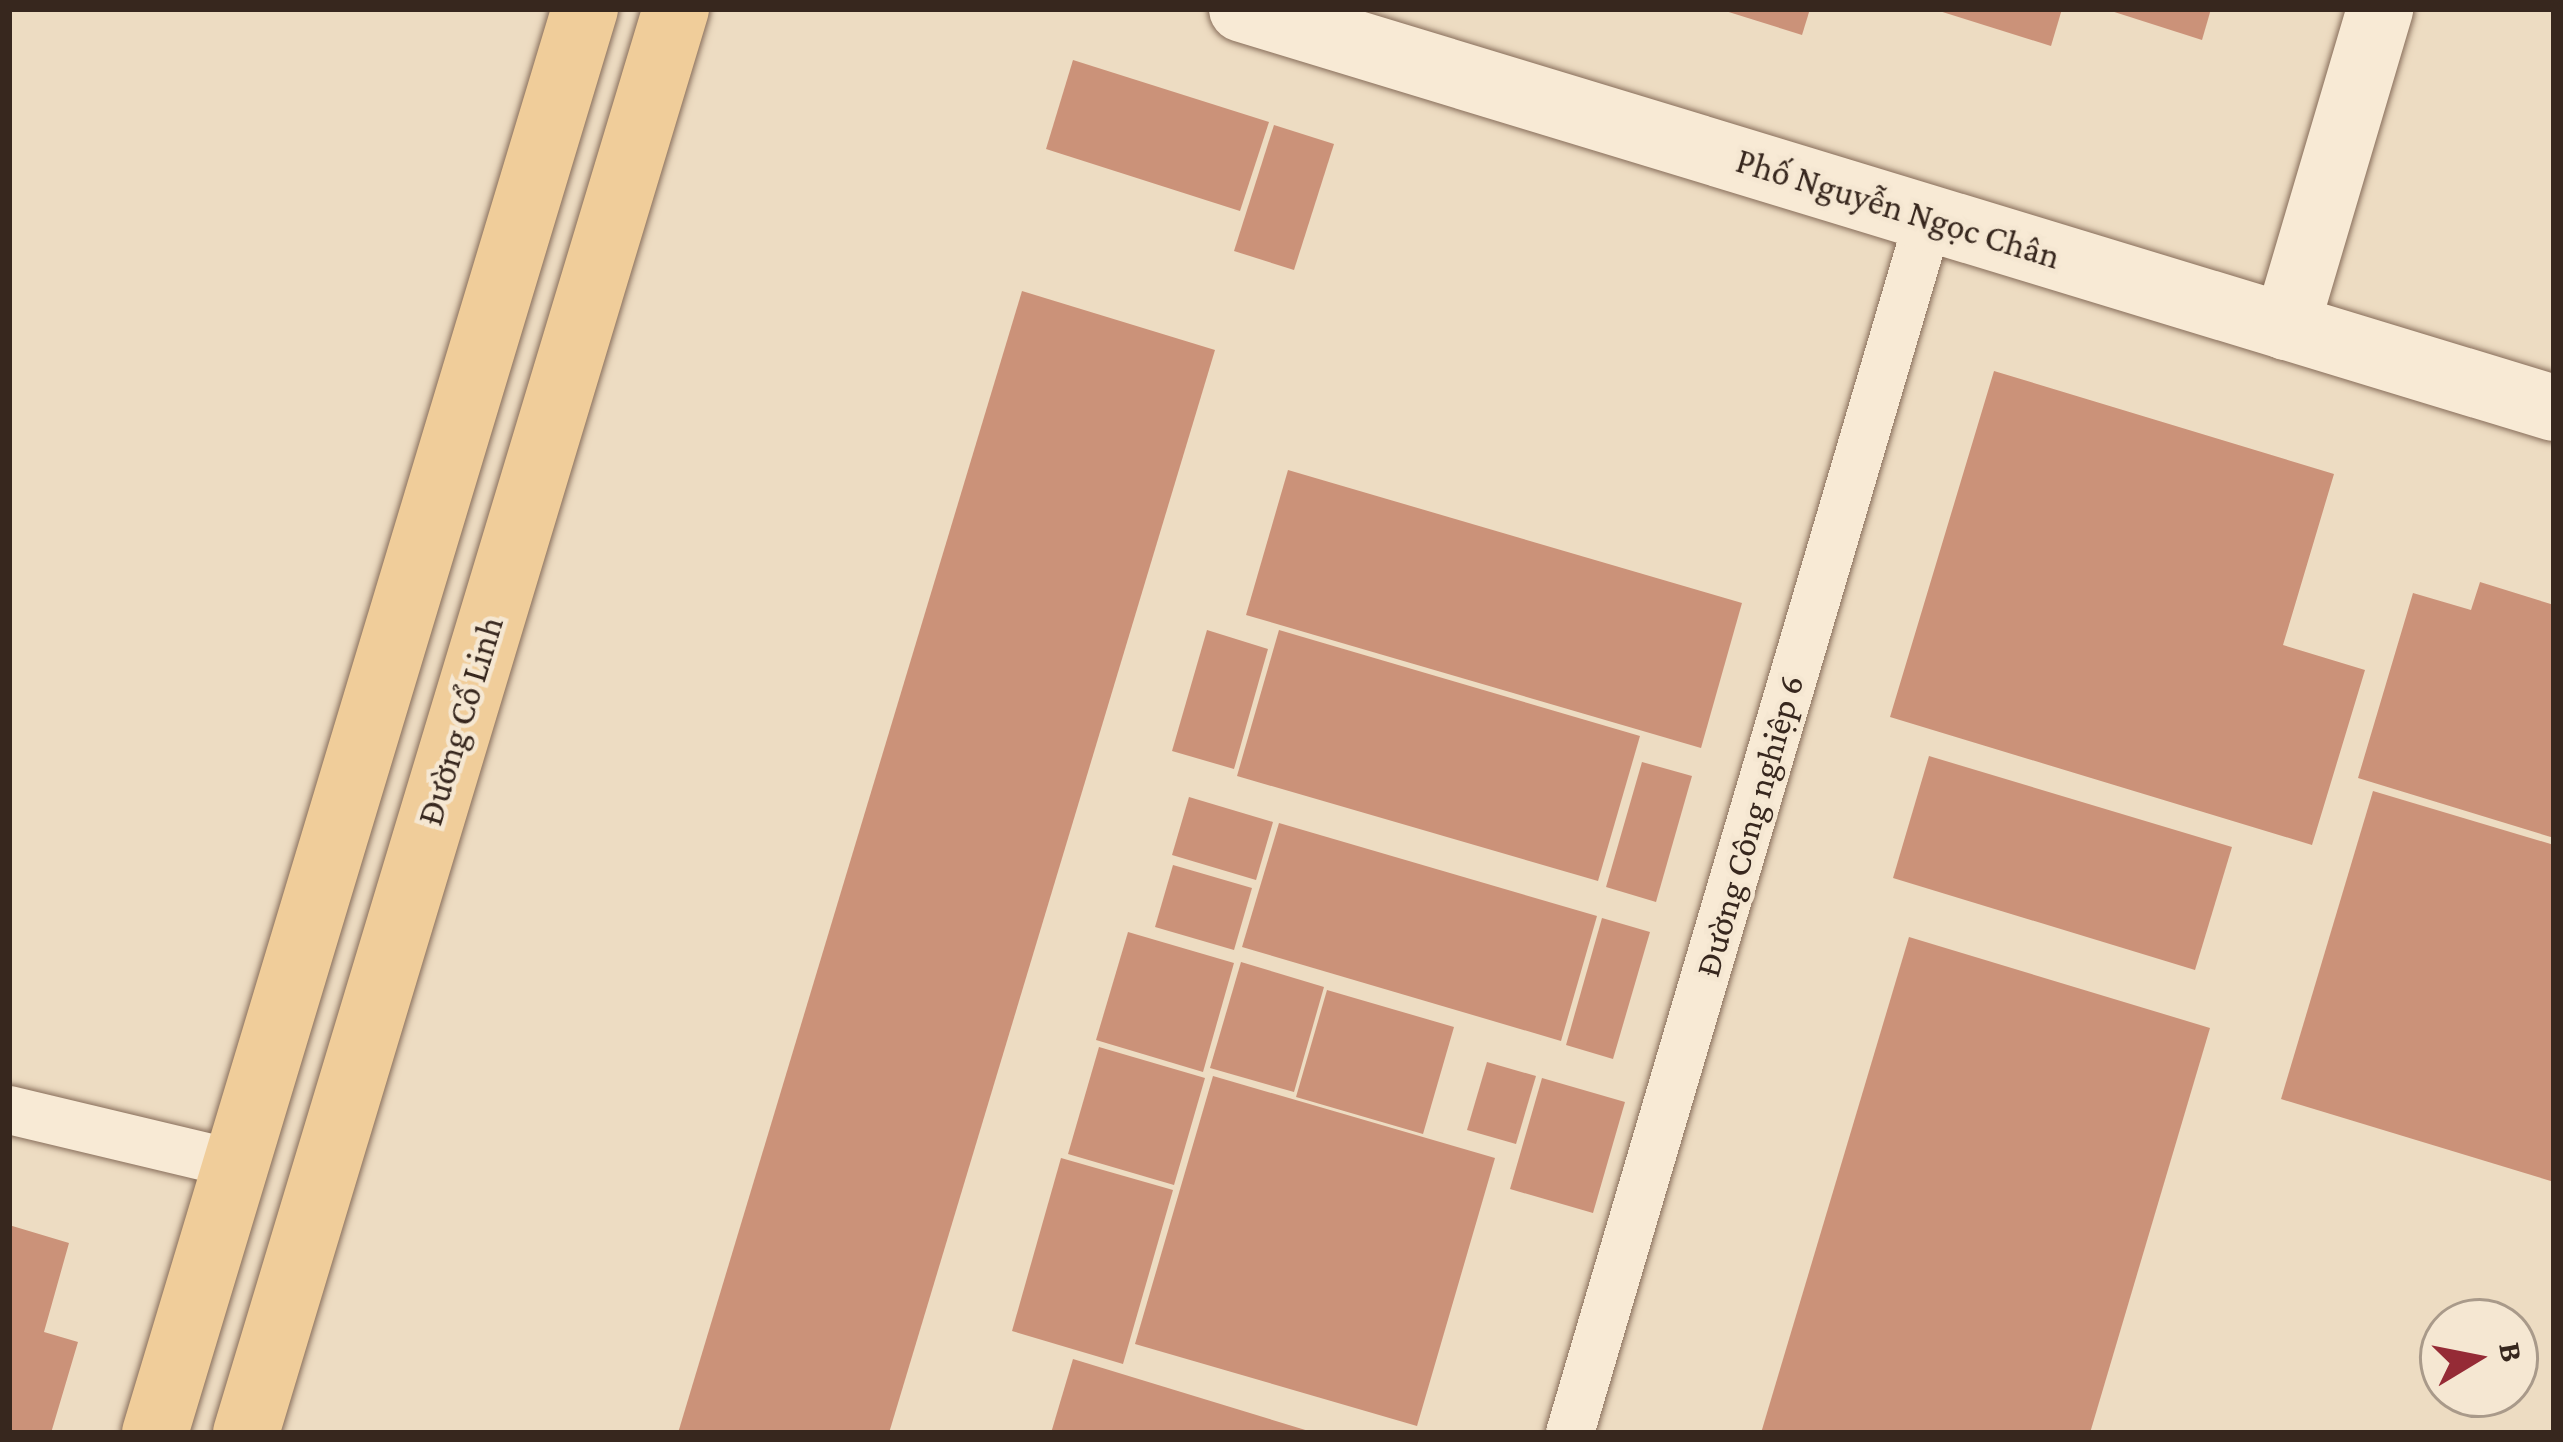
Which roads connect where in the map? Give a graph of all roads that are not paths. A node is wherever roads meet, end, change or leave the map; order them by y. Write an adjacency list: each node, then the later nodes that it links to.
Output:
1 (585, 9): 9 (main road)
2 (676, 9): 11 (main road, Đường Cổ Linh)
3 (1242, 9): 5 (street, Phố Nguyễn Ngọc Chân)
4 (2380, 9): 6 (street)
5 (1929, 218): 6 (street, Phố Nguyễn Ngọc Chân); 12 (street, Đường Công nghiệp 6)
6 (2286, 327): 7 (street, Phố Nguyễn Ngọc Chân)
7 (2554, 408)
8 (9, 1111): 9 (street)
9 (235, 1164): 10 (main road)
10 (155, 1433)
11 (246, 1433)
12 (1570, 1433)

